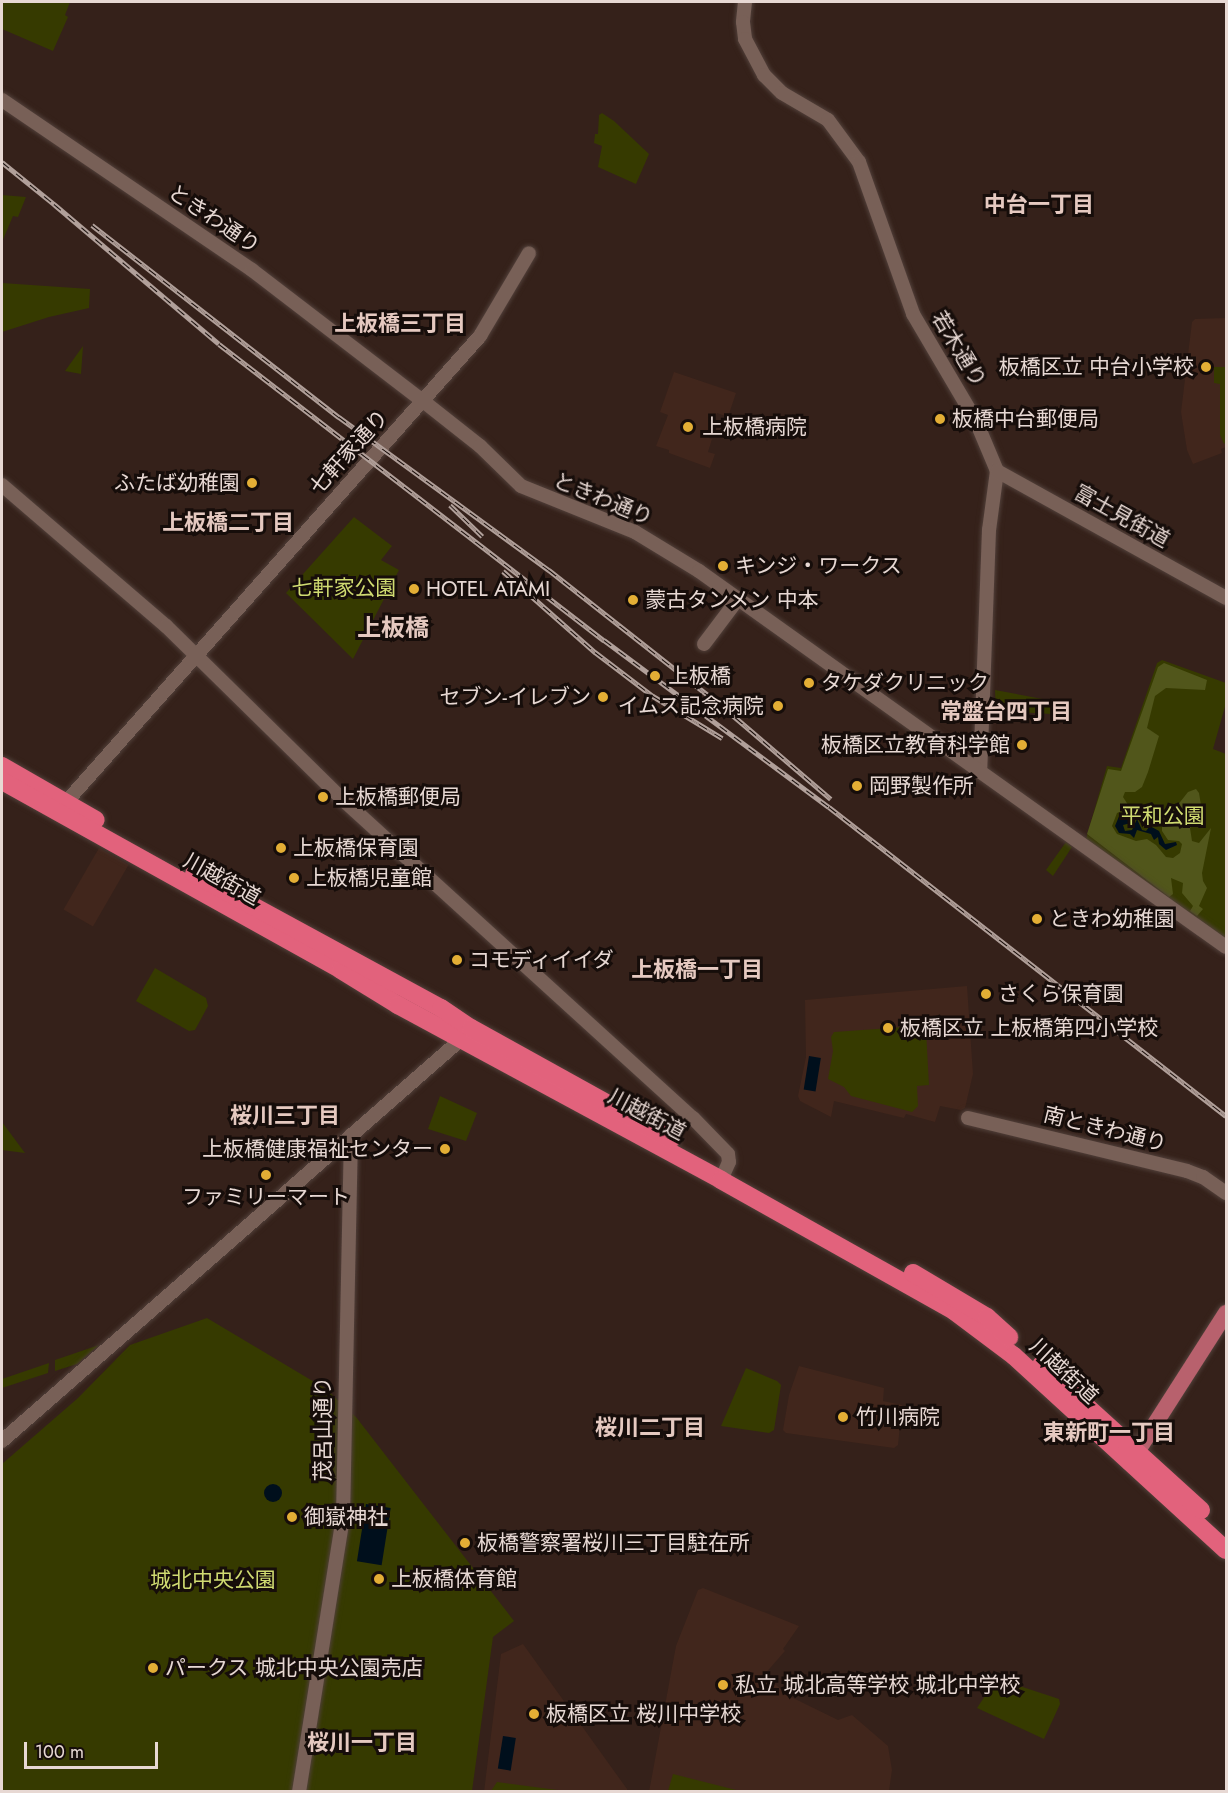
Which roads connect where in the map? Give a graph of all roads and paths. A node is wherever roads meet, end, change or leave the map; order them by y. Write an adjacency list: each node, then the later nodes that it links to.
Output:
1 (745, 2): 5 (street, 若木通り)
2 (2, 100): 4 (street, ときわ通り)
3 (529, 253): 4 (street, 七軒家通り)
4 (423, 401): 8 (street, ときわ通り); 10 (street, 七軒家通り)
5 (997, 471): 7 (street, 富士見街道); 12 (street)
6 (2, 484): 10 (street)
7 (1227, 598)
8 (738, 599): 9 (street); 12 (street, ときわ通り)
9 (704, 644)
10 (197, 656): 14 (street, 七軒家通り); 19 (street)
11 (2, 766): 14 (highway, 川越街道)
12 (980, 771): 15 (street, ときわ通り)
13 (2, 781): 14 (highway, 川越街道)
14 (61, 808): 16 (highway, 川越街道)
15 (1227, 947)
16 (468, 1033): 18 (street); 19 (highway, 川越街道)
17 (968, 1118): 20 (street, 南ときわ通り)
18 (351, 1136): 22 (street); 26 (street, 茂呂山通り)
19 (724, 1175): 23 (highway, 川越街道)
20 (1227, 1193)
21 (1227, 1313): 23 (main road)
22 (2, 1441)
23 (1134, 1457): 24 (highway, 川越街道); 25 (highway, 川越街道)
24 (1227, 1533)
25 (1227, 1550)
26 (299, 1791)

